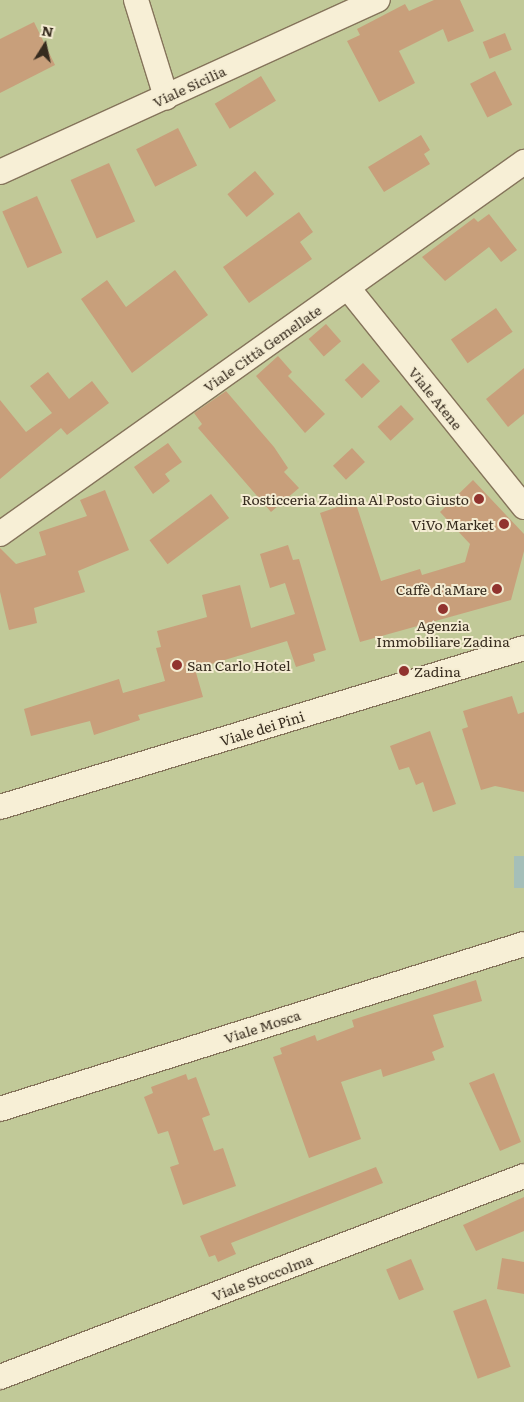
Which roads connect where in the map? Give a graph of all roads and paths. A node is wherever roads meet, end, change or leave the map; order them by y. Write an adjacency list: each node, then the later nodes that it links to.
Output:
1 (136, 0): 3 (street)
2 (378, 0): 3 (street, Viale Sicilia)
3 (166, 97): 5 (street, Viale Sicilia)
4 (524, 162): 6 (street, Viale Città Gemellate)
5 (0, 172)
6 (348, 288): 7 (street, Viale Atene); 8 (street, Viale Città Gemellate)
7 (524, 507)
8 (0, 534)
9 (524, 648): 10 (street, Viale dei Pini)
10 (0, 807)
11 (524, 944): 12 (street, Viale Mosca)
12 (0, 1109)
13 (524, 1176): 14 (street, Viale Stoccolma)
14 (0, 1377)

